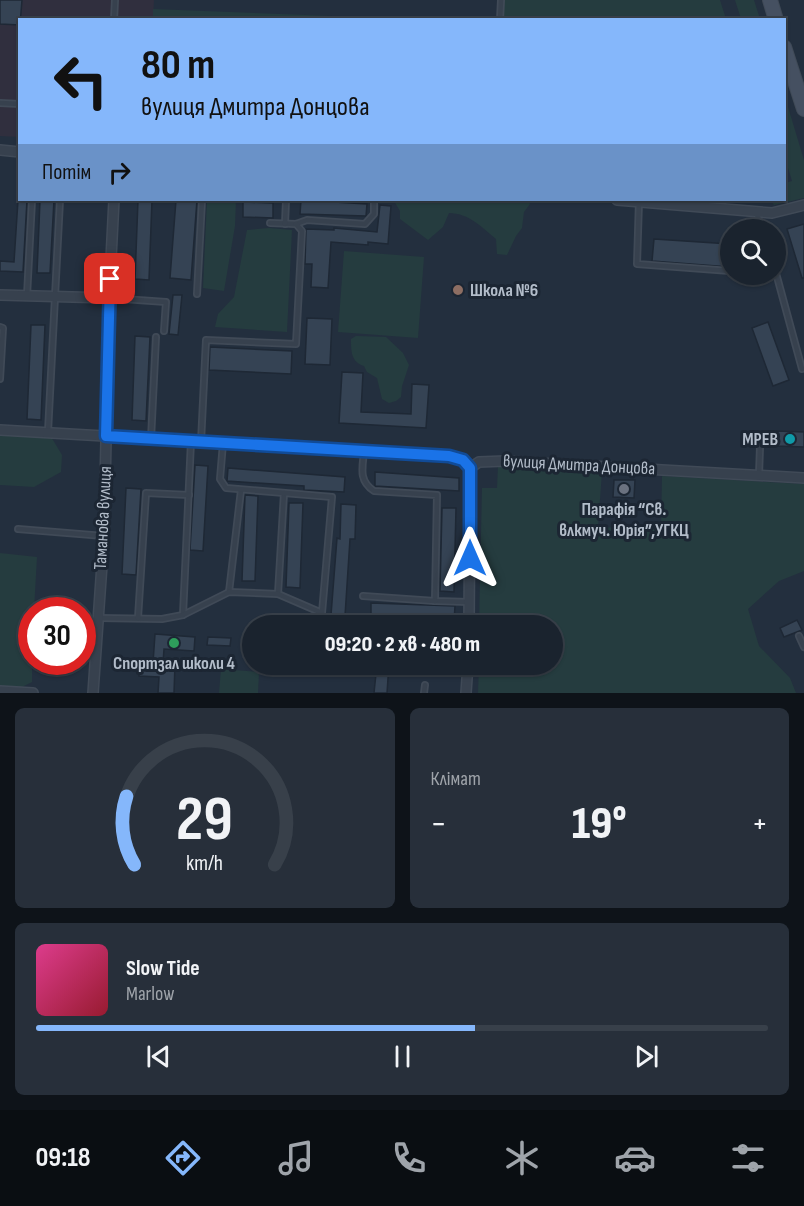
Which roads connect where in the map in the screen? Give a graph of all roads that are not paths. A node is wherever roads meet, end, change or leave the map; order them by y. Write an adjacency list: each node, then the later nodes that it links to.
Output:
1 (115, 0): 4 (lane)
2 (501, 0): 5 (lane)
3 (770, 0): 6 (main road)
4 (114, 18)
5 (500, 18)
6 (775, 18)
7 (786, 53): 10 (main road)
8 (0, 103): 9 (lane)
9 (18, 105)
10 (804, 109)
11 (0, 150): 12 (street)
12 (18, 152)
13 (32, 201): 30 (lane)
14 (60, 201): 31 (lane)
15 (114, 201): 32 (street, Таманова вулиця)
16 (202, 201): 28 (lane)
17 (286, 201): 24 (lane)
18 (374, 201): 25 (lane)
19 (639, 201): 21 (street); 26 (lane)
20 (804, 205): 21 (street)
21 (756, 211): 22 (lane)
22 (759, 219)
23 (270, 223): 24 (lane)
24 (285, 224): 25 (lane)
25 (296, 224): 42 (lane)
26 (720, 270)
27 (779, 285): 36 (lane)
28 (197, 294)
29 (0, 295): 30 (street)
30 (27, 296): 31 (street)
31 (56, 297): 32 (street); 39 (lane)
32 (108, 298): 34 (lane); 40 (street, Таманова вулиця)
33 (0, 327): 37 (lane)
34 (164, 331)
35 (156, 337): 41 (lane)
36 (802, 369)
37 (0, 379)
38 (0, 430): 39 (street)
39 (48, 432): 40 (street)
40 (106, 436): 41 (street); 53 (street, Таманова вулиця)
41 (151, 438): 42 (street)
42 (196, 441): 43 (street); 51 (lane)
43 (223, 443): 45 (street); 49 (lane)
44 (760, 447): 47 (lane)
45 (364, 452): 46 (street); 57 (lane)
46 (470, 468): 47 (street, вулиця Дмитра Донцова); 58 (street)
47 (759, 476): 48 (street, вулиця Дмитра Донцова)
48 (804, 478)
49 (241, 490): 50 (lane); 54 (lane)
50 (284, 493): 55 (lane); 55 (lane)
51 (189, 495): 59 (lane); 62 (lane)
52 (18, 529): 53 (lane)
53 (104, 536): 61 (street, Таманова вулиця)
54 (229, 592): 55 (lane); 59 (lane)
55 (278, 594)
56 (363, 596): 57 (lane)
57 (435, 602): 58 (lane)
58 (469, 603): 60 (street)
59 (183, 615): 62 (lane)
60 (469, 615)
61 (99, 618): 62 (lane); 69 (street, Таманова вулиця)
62 (138, 618)
63 (799, 636): 64 (lane)
64 (804, 647)
65 (467, 675): 71 (street)
66 (425, 685): 70 (lane)
67 (0, 691): 68 (street)
68 (33, 693)
69 (93, 693)
70 (424, 693)
71 (466, 693)

